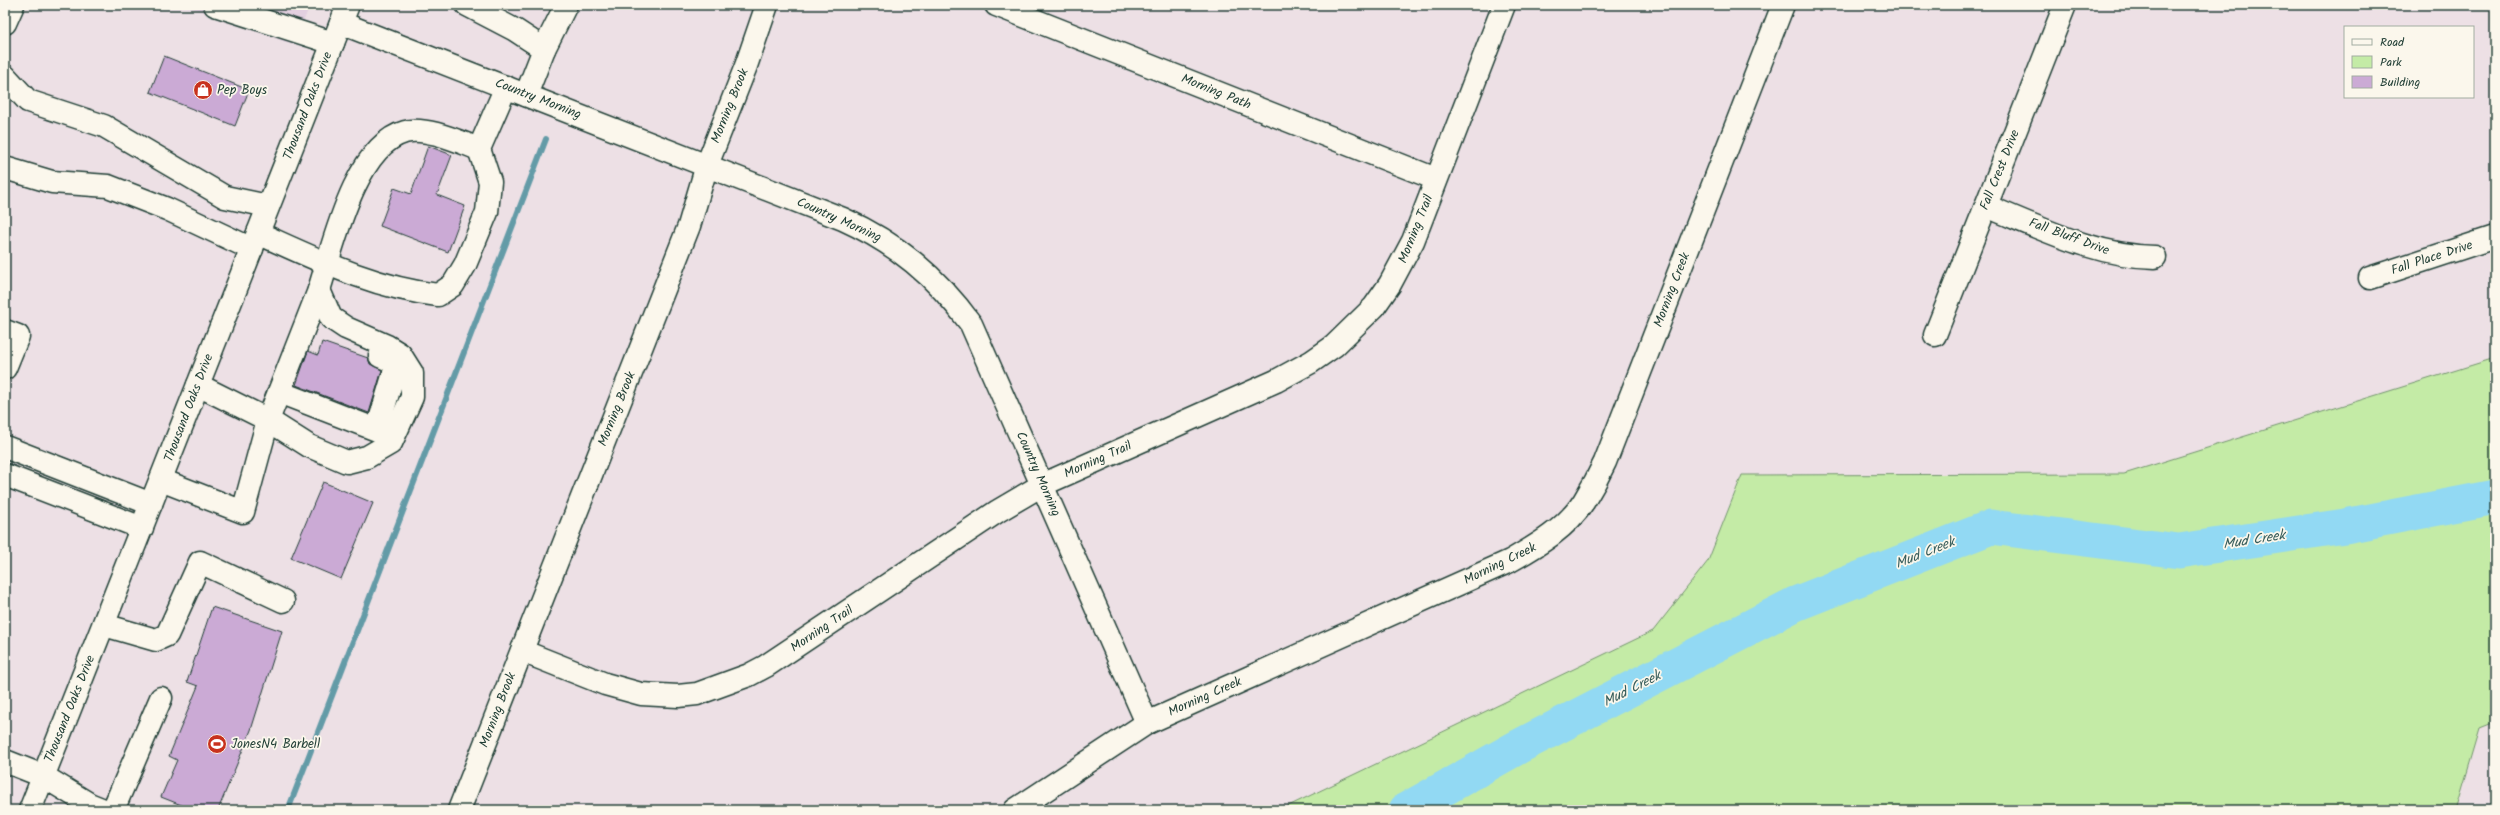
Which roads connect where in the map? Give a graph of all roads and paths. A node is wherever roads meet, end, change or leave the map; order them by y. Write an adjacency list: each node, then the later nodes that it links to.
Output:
1 (13, 5): 12 (street)
2 (215, 5): 10 (street)
3 (467, 5): 14 (street)
4 (566, 5): 14 (street)
5 (767, 5): 19 (street, Morning Brook)
6 (996, 5): 21 (street, Morning Path)
7 (1504, 5): 21 (street, Morning Trail)
8 (1783, 5): 49 (street, Morning Creek)
9 (2065, 5): 23 (street, Fall Crest Drive)
10 (249, 11): 13 (street)
11 (344, 14): 13 (street, Thousand Oaks Drive); 16 (street, Country Morning)
12 (5, 23)
13 (333, 43): 22 (street, Thousand Oaks Drive)
14 (544, 49): 17 (street)
15 (5, 76): 22 (street)
16 (506, 87): 17 (street, Country Morning); 18 (street)
17 (526, 95): 19 (street, Country Morning)
18 (479, 149): 27 (street); 27 (street)
19 (707, 165): 41 (street, Country Morning); 47 (street, Morning Brook)
20 (5, 168): 25 (street)
21 (1436, 179): 41 (street, Morning Trail)
22 (268, 206): 25 (street, Thousand Oaks Drive)
23 (1986, 206): 26 (street, Fall Bluff Drive); 32 (street, Fall Crest Drive)
24 (2495, 237): 28 (street, Fall Place Drive)
25 (255, 241): 27 (street); 34 (street, Thousand Oaks Drive)
26 (2155, 257)
27 (327, 264): 29 (street)
28 (2370, 278)
29 (319, 290): 30 (street); 35 (street)
30 (331, 318): 35 (street); 36 (street)
31 (11, 333): 33 (street)
32 (1935, 335)
33 (5, 368)
34 (198, 385): 36 (street); 40 (street, Thousand Oaks Drive)
35 (279, 392): 36 (street)
36 (268, 420): 40 (street)
37 (5, 447): 38 (street)
38 (48, 464): 42 (street); 43 (street)
39 (5, 475): 42 (street)
40 (161, 480): 43 (street, Thousand Oaks Drive)
41 (1042, 485): 47 (street, Morning Trail); 49 (street, Country Morning)
42 (38, 487): 44 (street)
43 (151, 504): 44 (street, Thousand Oaks Drive)
44 (142, 528): 46 (street, Thousand Oaks Drive)
45 (283, 601): 46 (street)
46 (104, 626): 51 (street, Thousand Oaks Drive)
47 (522, 651): 55 (street, Morning Brook)
48 (161, 698): 54 (street)
49 (1148, 723): 56 (street, Morning Creek)
50 (5, 762): 51 (street)
51 (43, 776): 52 (street, Thousand Oaks Drive); 53 (street)
52 (30, 810)
53 (104, 810)
54 (113, 810)
55 (459, 810)
56 (1015, 810)

